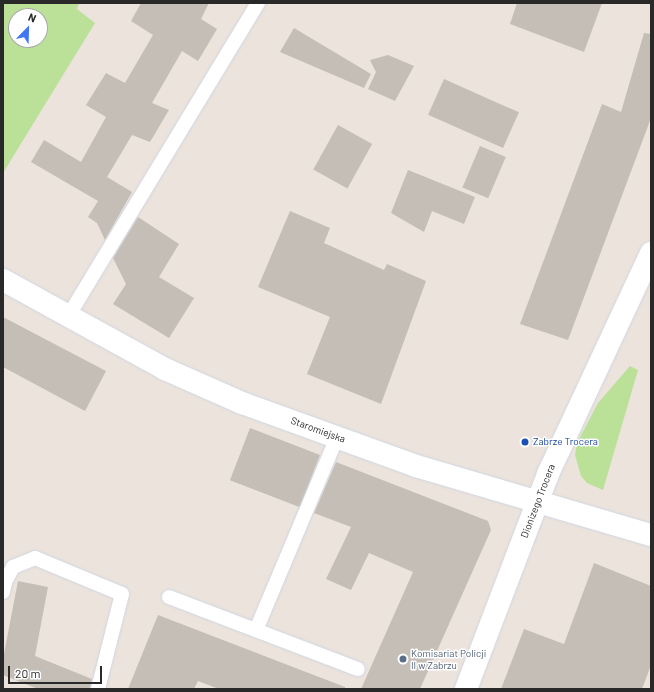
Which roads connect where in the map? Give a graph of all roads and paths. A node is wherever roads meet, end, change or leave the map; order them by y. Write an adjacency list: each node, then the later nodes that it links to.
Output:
1 (258, 3): 4 (lane)
2 (651, 253): 6 (street, Dionizego Trocera)
3 (3, 280): 4 (street, Staromiejska)
4 (68, 315): 5 (street, Staromiejska)
5 (337, 437): 6 (street, Staromiejska); 10 (lane)
6 (537, 502): 7 (street, Staromiejska); 13 (street, Dionizego Trocera)
7 (651, 534)
8 (3, 592): 12 (lane)
9 (169, 597): 10 (lane)
10 (256, 630): 11 (lane)
11 (358, 669)
12 (98, 689)
13 (466, 689)

